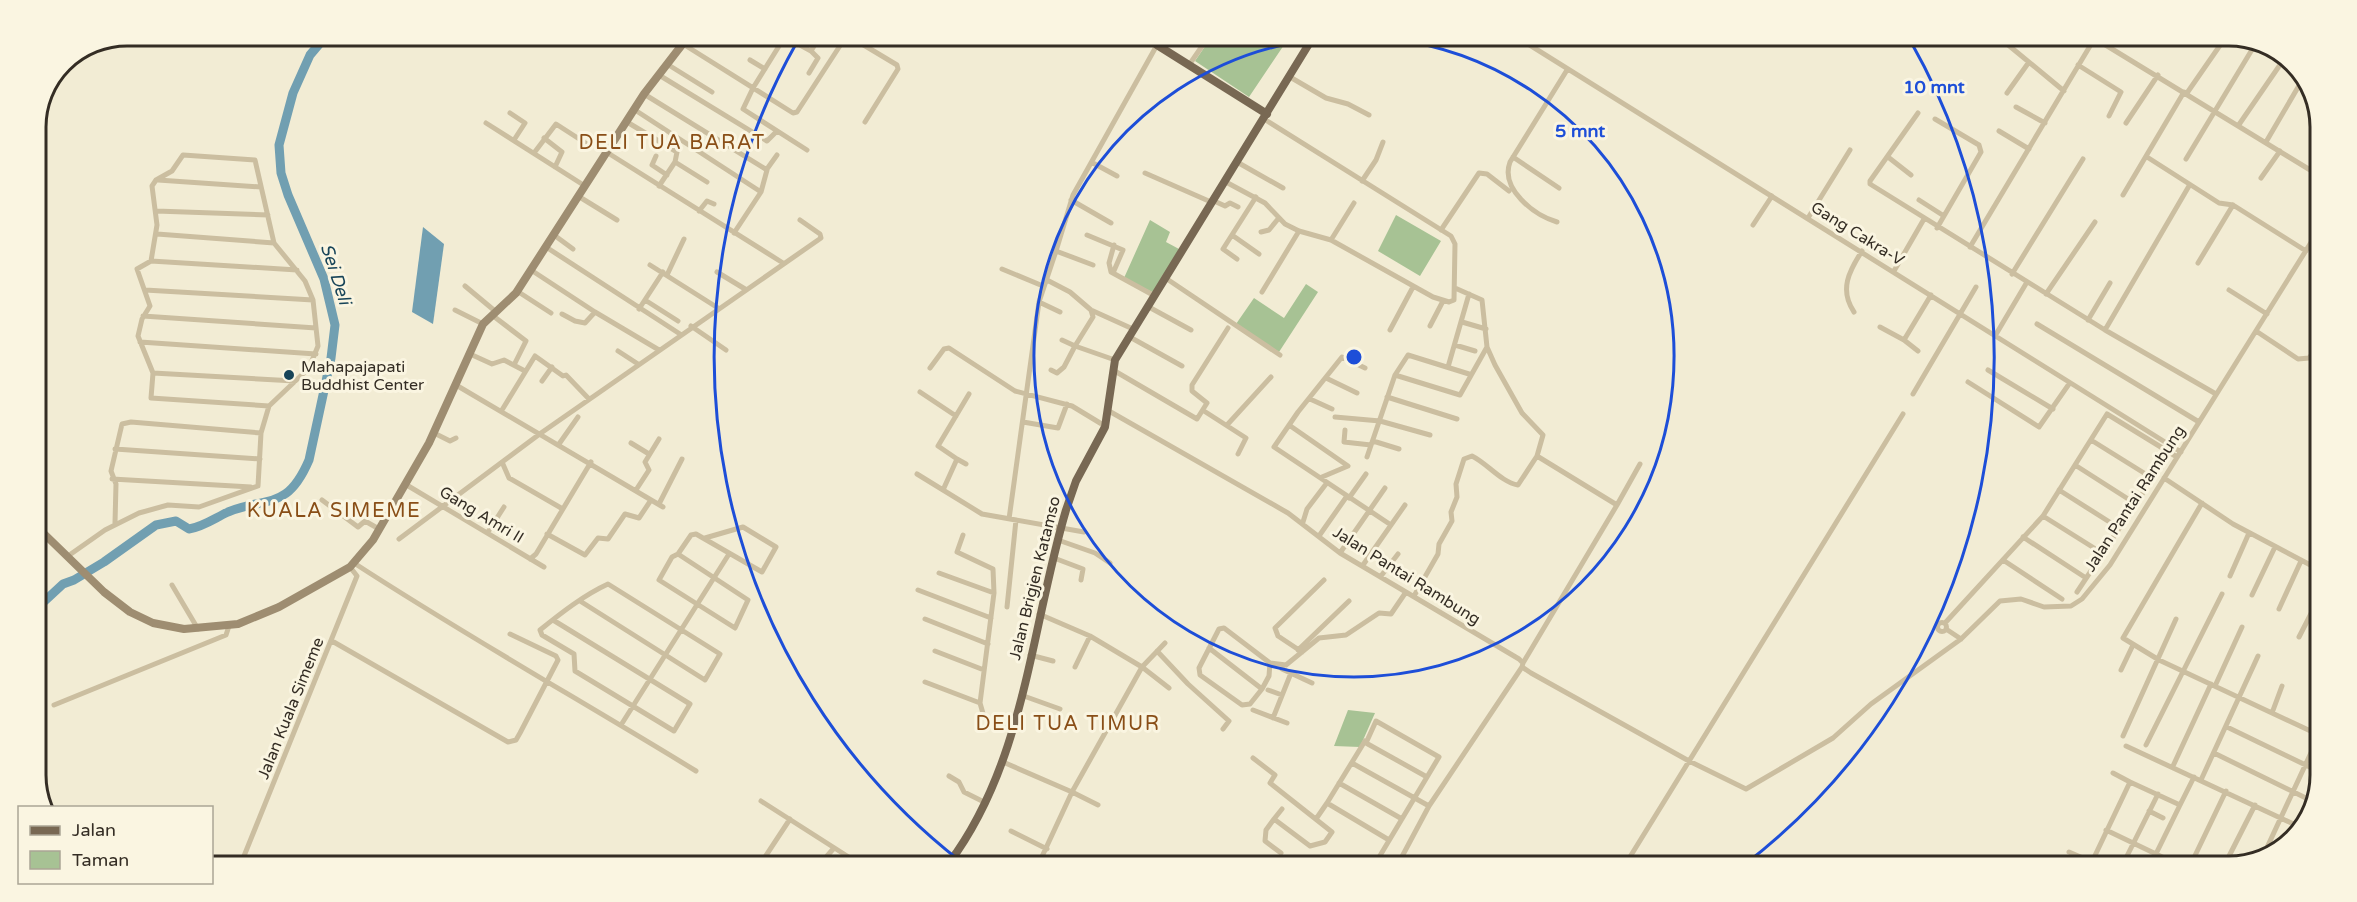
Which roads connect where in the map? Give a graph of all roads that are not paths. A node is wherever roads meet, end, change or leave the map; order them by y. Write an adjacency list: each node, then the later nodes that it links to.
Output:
1 (681, 46): 21 (main road)
2 (692, 46): 32 (street)
3 (779, 46): 25 (street)
4 (802, 46): 18 (street)
5 (814, 46): 18 (street)
6 (840, 46): 32 (street)
7 (865, 46): 48 (street)
8 (1152, 46): 75 (street)
9 (1160, 46): 22 (main road)
10 (1202, 46): 22 (street)
11 (1308, 46): 30 (main road, Jalan Brigjen Katamso)
12 (1531, 46): 26 (street, Gang Cakra-V)
13 (2009, 46): 20 (street)
14 (2090, 46): 23 (street)
15 (2108, 46): 29 (street)
16 (2219, 46): 36 (street)
17 (2250, 49): 40 (street)
18 (811, 51): 27 (street)
19 (750, 60): 25 (street)
20 (2029, 62): 33 (street); 35 (street)
21 (667, 64): 28 (main road); 34 (street)
22 (1189, 65): 44 (main road)
23 (2078, 65): 33 (street); 45 (street)
24 (2280, 65): 52 (street)
25 (765, 69): 32 (street)
26 (1567, 70): 70 (street); 98 (street, Gang Cakra-V)
27 (809, 74)
28 (659, 75): 37 (main road); 54 (street)
29 (2158, 75): 36 (street); 51 (street)
30 (1290, 77): 43 (street); 44 (main road, Jalan Brigjen Katamso)
31 (2299, 86): 58 (street)
32 (753, 88): 54 (street)
33 (2064, 91): 50 (street)
34 (712, 92)
35 (2007, 93)
36 (2186, 93): 40 (street); 69 (street)
37 (645, 94): 39 (main road); 77 (street)
38 (2016, 107): 50 (street)
39 (635, 110): 47 (main road); 95 (street)
40 (2215, 111): 52 (street); 72 (street)
41 (510, 113): 56 (street)
42 (1918, 113): 68 (street)
43 (1369, 114)
44 (1265, 116): 74 (main road, Jalan Brigjen Katamso); 86 (street)
45 (2109, 116)
46 (1935, 119): 110 (street)
47 (627, 122): 65 (main road); 73 (street)
48 (866, 122)
49 (486, 123): 56 (street)
50 (2044, 123): 60 (street)
51 (2126, 123)
52 (2238, 126): 58 (street)
53 (1999, 131): 60 (street)
54 (776, 132): 61 (street)
55 (544, 138): 59 (street); 64 (street); 76 (street)
56 (514, 140): 64 (street)
57 (1383, 142): 86 (street)
58 (2266, 142): 63 (street)
59 (587, 144)
60 (2029, 149): 135 (street)
61 (807, 150)
62 (1850, 150): 111 (street)
63 (2280, 151): 78 (street); 83 (street)
64 (534, 153): 76 (street)
65 (608, 153): 88 (main road); 89 (street)
66 (777, 155): 77 (street)
67 (656, 156): 80 (street)
68 (1888, 157): 81 (street); 113 (street)
69 (2147, 157): 90 (street); 96 (street)
70 (1513, 158): 93 (street); 116 (street)
71 (2083, 159): 154 (street)
72 (2186, 159)
73 (675, 162): 80 (street); 87 (street)
74 (1237, 162): 85 (main road, Jalan Brigjen Katamso); 92 (street)
75 (1093, 163): 82 (street); 100 (street)
76 (555, 167): 88 (street)
77 (767, 169): 95 (street)
78 (2310, 170)
79 (1145, 173): 102 (street)
80 (667, 175): 89 (street)
81 (1911, 175)
82 (1117, 176)
83 (2261, 178)
84 (156, 180): 91 (street); 91 (street); 107 (street)
85 (1224, 181): 99 (street); 102 (main road, Jalan Brigjen Katamso)
86 (1362, 181): 121 (street)
87 (707, 182)
88 (585, 186): 97 (main road)
89 (659, 186): 108 (street)
90 (2189, 186): 105 (street); 203 (street)
91 (261, 187): 109 (street)
92 (1283, 188)
93 (1558, 188)
94 (1509, 191): 121 (street)
95 (761, 192): 124 (street)
96 (2123, 195)
97 (578, 196): 114 (street); 126 (main road)
98 (1772, 196): 111 (street, Gang Cakra-V); 119 (street)
99 (1256, 197): 112 (street); 128 (street)
100 (1071, 200): 118 (street); 137 (street)
101 (1919, 200): 110 (street)
102 (1212, 201): 106 (street); 155 (main road, Jalan Brigjen Katamso)
103 (1354, 203): 130 (street)
104 (714, 204): 108 (street)
105 (2233, 206): 139 (street); 144 (street)
106 (1238, 207)
107 (156, 210): 109 (street); 125 (street)
108 (699, 211): 124 (street)
109 (268, 215): 131 (street)
110 (1944, 216): 120 (street)
111 (1808, 218): 138 (street, Gang Cakra-V)
112 (1278, 219): 122 (street); 123 (street)
113 (1924, 219): 120 (street); 150 (street)
114 (617, 220)
115 (800, 220): 143 (street)
116 (1557, 222)
117 (2095, 222): 170 (street)
118 (1111, 223)
119 (1753, 225)
120 (1937, 228): 135 (street)
121 (1441, 230): 162 (street)
122 (1299, 231): 130 (street); 167 (street)
123 (1261, 232)
124 (734, 233): 143 (street)
125 (157, 234): 131 (street); 142 (street)
126 (554, 235): 134 (main road); 136 (street)
127 (1087, 235): 133 (street)
128 (1232, 235): 140 (street); 141 (street)
129 (684, 239): 152 (street)
130 (1331, 240): 160 (street)
131 (274, 243): 148 (street)
132 (2310, 244): 139 (street, Jalan Pantai Rambung)
133 (1114, 245): 153 (street); 153 (street)
134 (546, 247): 149 (main road); 178 (street)
135 (1970, 248): 154 (street)
136 (573, 249)
137 (1056, 251): 146 (street); 156 (street)
138 (1862, 251): 150 (street, Gang Cakra-V); 183 (street)
139 (2306, 251): 188 (street, Jalan Pantai Rambung)
140 (1259, 254)
141 (1237, 259)
142 (151, 261): 148 (street); 164 (street)
143 (783, 263): 163 (street)
144 (2198, 263)
145 (650, 265): 152 (street)
146 (1094, 265)
147 (1002, 269): 156 (street)
148 (297, 270): 172 (street)
149 (531, 270): 166 (main road); 181 (street)
150 (1894, 271): 169 (street, Gang Cakra-V)
151 (717, 272): 163 (street)
152 (665, 273): 173 (street); 177 (street)
153 (1113, 273): 171 (street)
154 (2012, 274): 157 (street)
155 (1164, 277): 171 (main road, Jalan Brigjen Katamso); 221 (street)
156 (1044, 282): 175 (street); 180 (street)
157 (2027, 282): 170 (street); 207 (street)
158 (2110, 283): 190 (street)
159 (465, 286): 184 (street)
160 (1413, 287): 174 (street); 202 (street)
161 (1976, 287): 186 (street)
162 (1455, 288): 168 (street); 174 (street)
163 (745, 289): 177 (street)
164 (145, 290): 172 (street); 189 (street)
165 (2229, 290): 188 (street)
166 (517, 291): 184 (main road); 185 (street)
167 (1262, 292)
168 (1469, 294): 192 (street); 200 (street)
169 (1931, 294): 186 (street, Gang Cakra-V); 209 (street)
170 (2046, 294): 190 (street)
171 (1153, 295): 176 (main road, Jalan Brigjen Katamso)
172 (313, 300): 198 (street)
173 (645, 300): 178 (street); 191 (street)
174 (1443, 301): 196 (street)
175 (1039, 302): 182 (street); 248 (street)
176 (1147, 306): 201 (street); 205 (main road, Jalan Brigjen Katamso)
177 (718, 308): 195 (street)
178 (639, 309): 206 (street)
179 (455, 310): 193 (street)
180 (1091, 310): 205 (street); 212 (street)
181 (595, 312): 187 (street); 214 (street)
182 (1060, 312)
183 (1854, 312)
184 (494, 313): 193 (main road); 225 (street)
185 (551, 313)
186 (1959, 313): 207 (street, Gang Cakra-V); 249 (street)
187 (562, 314)
188 (2266, 314): 204 (street, Jalan Pantai Rambung)
189 (143, 316): 198 (street); 210 (street)
190 (2088, 320): 203 (street)
191 (678, 321)
192 (1462, 322): 200 (street); 211 (street)
193 (483, 324): 220 (main road)
194 (2037, 324): 268 (street)
195 (691, 326): 206 (street); 215 (street)
196 (1430, 326)
197 (1880, 327): 209 (street)
198 (316, 328): 219 (street)
199 (1228, 328): 260 (street)
200 (1486, 329): 213 (street)
201 (1191, 330)
202 (1390, 330)
203 (2104, 330): 250 (street)
204 (2256, 331): 222 (street); 250 (street, Jalan Pantai Rambung)
205 (1130, 332): 223 (main road, Jalan Brigjen Katamso); 226 (street)
206 (680, 334): 214 (street)
207 (1995, 336): 243 (street, Gang Cakra-V)
208 (1062, 340): 212 (street)
209 (1904, 340): 218 (street)
210 (140, 342): 219 (street); 235 (street)
211 (1455, 345): 217 (street); 228 (street)
212 (1075, 346): 223 (street); 231 (street)
213 (1487, 347): 237 (street); 290 (street)
214 (659, 350): 224 (street)
215 (726, 350)
216 (618, 351): 224 (street)
217 (1474, 351)
218 (1918, 351)
219 (316, 354): 240 (street)
220 (470, 354): 225 (street); 244 (main road)
221 (1280, 355)
222 (2310, 357)
223 (1115, 360): 232 (main road, Jalan Brigjen Katamso)
224 (638, 364): 252 (street)
225 (514, 365): 234 (street)
226 (1182, 366)
227 (552, 367): 234 (street); 241 (street); 252 (street)
228 (1449, 367): 236 (street); 237 (street)
229 (930, 368): 248 (street)
230 (1365, 368): 239 (street)
231 (1051, 370)
232 (1113, 370): 259 (main road, Jalan Brigjen Katamso); 260 (street)
233 (1988, 370): 257 (street)
234 (525, 371): 258 (street)
235 (153, 373): 240 (street); 255 (street)
236 (1469, 374)
237 (1395, 375): 251 (street)
238 (1271, 377): 270 (street)
239 (1326, 378): 246 (street); 253 (street)
240 (296, 381): 255 (street)
241 (542, 381)
242 (1968, 382): 257 (street)
243 (2069, 384): 257 (street); 289 (street, Gang Cakra-V)
244 (456, 385): 258 (street); 275 (main road)
245 (920, 392): 262 (street)
246 (1357, 393)
247 (969, 394): 262 (street)
248 (1027, 394): 254 (street); 267 (street)
249 (1913, 394)
250 (2216, 394): 268 (street, Jalan Pantai Rambung)
251 (1387, 397): 265 (street); 266 (street)
252 (589, 399): 276 (street)
253 (1310, 399): 256 (street); 269 (street)
254 (1067, 404): 267 (street); 271 (street)
255 (269, 406): 274 (street)
256 (1332, 409)
257 (2053, 409)
258 (502, 410): 276 (street)
259 (1109, 411): 271 (main road, Jalan Brigjen Katamso); 326 (street, Jalan Pantai Rambung)
260 (1204, 411): 270 (street)
261 (1903, 414): 448 (street)
262 (956, 416): 294 (street)
263 (578, 417): 284 (street)
264 (1335, 417): 266 (street)
265 (1457, 418)
266 (1380, 421): 273 (street); 283 (street)
267 (1023, 422): 324 (street)
268 (2199, 422): 289 (street, Jalan Pantai Rambung)
269 (1288, 425): 302 (street); 302 (street)
270 (1227, 426): 288 (street)
271 (1105, 427): 329 (main road, Jalan Brigjen Katamso)
272 (1345, 430): 283 (street)
273 (1416, 431): 277 (street); 279 (street)
274 (261, 433): 286 (street); 292 (street)
275 (434, 433): 278 (street); 306 (main road)
276 (541, 433): 284 (street); 295 (street)
277 (1430, 435)
278 (456, 438)
279 (1414, 438)
280 (659, 439): 287 (street)
281 (2091, 440): 289 (street); 299 (street); 299 (street)
282 (631, 443): 287 (street)
283 (1372, 443): 285 (street); 291 (street)
284 (559, 444): 296 (street)
285 (1399, 448)
286 (115, 449): 292 (street); 304 (street)
287 (649, 454): 309 (street)
288 (1238, 454)
289 (2179, 455): 303 (street, Jalan Pantai Rambung)
290 (1537, 456): 318 (street); 373 (street)
291 (1367, 457)
292 (260, 459): 307 (street)
293 (682, 459): 314 (street)
294 (957, 459): 297 (street); 310 (street)
295 (502, 462): 316 (street); 320 (street)
296 (591, 462): 309 (street); 320 (street)
297 (966, 464)
298 (1640, 464): 318 (street)
299 (2074, 465): 311 (street)
300 (917, 474): 310 (street)
301 (1366, 474): 312 (street)
302 (1322, 477): 305 (street)
303 (2164, 478): 315 (street); 393 (street, Jalan Pantai Rambung)
304 (112, 479): 307 (street); 327 (street)
305 (1326, 483): 312 (street); 326 (street)
306 (405, 484): 316 (street, Gang Amri II); 331 (main road)
307 (256, 488): 327 (street)
308 (1385, 488): 322 (street)
309 (636, 490): 314 (street)
310 (943, 490): 324 (street)
311 (2059, 490): 323 (street); 330 (street)
312 (1348, 497): 322 (street); 338 (street)
313 (322, 500): 331 (street)
314 (651, 500): 335 (street)
315 (2202, 503): 334 (street); 397 (street)
316 (442, 505): 332 (street, Gang Amri II); 341 (street)
317 (1405, 505): 328 (street)
318 (1617, 505): 408 (street)
319 (504, 507): 332 (street)
320 (561, 508): 335 (street)
321 (2132, 509): 330 (street)
322 (1370, 512): 328 (street); 344 (street)
323 (2043, 516): 339 (street); 345 (street)
324 (1009, 519): 325 (street)
325 (1016, 520): 329 (street); 378 (street)
326 (1303, 522): 338 (street, Jalan Pantai Rambung)
327 (115, 523): 349 (street)
328 (1390, 525): 356 (street)
329 (1061, 528): 333 (street); 342 (main road, Jalan Brigjen Katamso)
330 (2119, 528): 345 (street)
331 (379, 529): 355 (main road)
332 (488, 532): 350 (street, Gang Amri II)
333 (1084, 532)
334 (2249, 533): 343 (street); 361 (street)
335 (547, 534): 350 (street)
336 (963, 535): 370 (street)
337 (47, 536): 349 (main road)
338 (1319, 536): 344 (street, Jalan Pantai Rambung)
339 (2023, 537): 352 (street); 363 (street)
340 (705, 538): 346 (street); 347 (street); 347 (street)
341 (399, 539)
342 (1058, 540): 351 (main road, Jalan Brigjen Katamso); 354 (street)
343 (2275, 547): 353 (street); 372 (street)
344 (1340, 553): 356 (street, Jalan Pantai Rambung)
345 (2103, 553): 363 (street)
346 (678, 554): 362 (street); 377 (street)
347 (729, 554): 362 (street)
348 (1398, 554): 360 (street)
349 (69, 558): 388 (main road)
350 (530, 558): 358 (street, Gang Amri II)
351 (1054, 558): 364 (street); 380 (main road, Jalan Brigjen Katamso)
352 (2003, 560): 374 (street); 393 (street)
353 (2301, 561): 357 (street); 379 (street)
354 (1110, 563)
355 (352, 565): 386 (main road); 394 (street, Jalan Kuala Simeme); 416 (street)
356 (1363, 565): 360 (street, Jalan Pantai Rambung)
357 (2310, 565)
358 (544, 567)
359 (939, 573): 370 (street)
360 (1382, 576): 368 (street, Jalan Pantai Rambung)
361 (2230, 576)
362 (714, 578): 377 (street); 377 (street)
363 (2086, 578): 369 (street)
364 (1081, 580)
365 (1324, 580): 401 (street)
366 (172, 585): 388 (street)
367 (918, 590): 382 (street)
368 (1406, 592): 373 (street, Jalan Pantai Rambung); 401 (street)
369 (2077, 592)
370 (994, 594): 382 (street)
371 (2222, 594): 413 (street)
372 (2252, 595)
373 (1414, 597): 408 (street, Jalan Pantai Rambung)
374 (2062, 599)
375 (580, 601): 385 (street); 389 (street); 402 (street)
376 (1348, 601): 401 (street)
377 (697, 604): 389 (street)
378 (1007, 607)
379 (2279, 609)
380 (1039, 614): 391 (street); 403 (main road, Jalan Brigjen Katamso)
381 (2310, 617): 392 (street)
382 (991, 618): 396 (street)
383 (925, 619): 396 (street)
384 (2176, 619): 405 (street)
385 (553, 620): 415 (street); 428 (street)
386 (230, 626): 388 (main road); 427 (street)
387 (2242, 627): 419 (street)
388 (198, 629)
389 (681, 629): 402 (street); 402 (street)
390 (510, 634): 416 (street)
391 (1090, 636): 409 (street); 410 (street)
392 (2299, 637)
393 (1961, 639): 448 (street, Jalan Pantai Rambung)
394 (332, 640): 416 (street); 494 (street, Jalan Kuala Simeme)
395 (1166, 643): 400 (street)
396 (988, 644): 411 (street)
397 (2133, 645): 405 (street); 412 (street)
398 (1209, 648): 407 (street); 422 (street); 422 (street)
399 (934, 651): 411 (street)
400 (1157, 651): 410 (street); 437 (street)
401 (1300, 651): 407 (street)
402 (664, 655): 415 (street)
403 (1030, 655): 406 (street); 423 (main road, Jalan Brigjen Katamso)
404 (2258, 656): 425 (street)
405 (2158, 660): 413 (street); 439 (street)
406 (1053, 661)
407 (1276, 664): 414 (street); 422 (street)
408 (1523, 665): 448 (street, Jalan Pantai Rambung); 474 (street)
409 (1074, 667)
410 (1142, 668): 421 (street); 463 (street)
411 (984, 670): 426 (street)
412 (2121, 670)
413 (2184, 671): 419 (street); 441 (street)
414 (1291, 673): 418 (street); 424 (street)
415 (650, 680): 428 (street); 428 (street)
416 (548, 681): 434 (street)
417 (925, 682): 426 (street)
418 (1312, 683)
419 (2213, 685): 425 (street); 452 (street)
420 (2282, 686): 431 (street)
421 (1169, 688)
422 (1265, 690): 424 (street)
423 (1021, 695): 429 (street); 436 (main road, Jalan Brigjen Katamso)
424 (1282, 695): 432 (street)
425 (2240, 698): 431 (street); 435 (street)
426 (980, 703): 436 (street)
427 (54, 705)
428 (632, 707): 434 (street)
429 (1060, 709)
430 (1253, 710): 432 (street)
431 (2272, 713): 438 (street)
432 (1273, 718): 433 (street)
433 (1287, 723)
434 (621, 724): 454 (street)
435 (2227, 727): 444 (street); 451 (street)
436 (1013, 728): 449 (main road, Jalan Brigjen Katamso)
437 (1223, 729)
438 (2310, 731)
439 (2123, 736)
440 (1365, 741): 446 (street); 450 (street); 457 (street)
441 (2146, 745)
442 (2126, 746): 452 (street)
443 (1443, 750): 446 (street)
444 (2214, 753): 459 (street); 464 (street)
445 (2310, 756): 451 (street)
446 (1439, 757): 457 (street)
447 (1253, 758): 480 (street)
448 (1689, 761): 502 (street)
449 (1004, 762): 463 (street); 470 (main road, Jalan Brigjen Katamso)
450 (1352, 763): 461 (street); 466 (street)
451 (2306, 765): 453 (street); 464 (street)
452 (2173, 766): 458 (street)
453 (2310, 767)
454 (696, 771)
455 (2114, 772): 460 (street)
456 (949, 776): 470 (street)
457 (1427, 777): 466 (street)
458 (2194, 777): 459 (street); 472 (street)
459 (2201, 780): 462 (street)
460 (2130, 782): 465 (street); 484 (street)
461 (1339, 783): 469 (street); 482 (street)
462 (2226, 791): 473 (street); 507 (street)
463 (1072, 792): 471 (street); 490 (street)
464 (2293, 792): 467 (street); 478 (street)
465 (2158, 794): 472 (street); 476 (street)
466 (1414, 798): 474 (street); 482 (street)
467 (2307, 799)
468 (761, 801): 479 (street)
469 (1327, 802): 481 (street); 486 (street)
470 (987, 803): 498 (main road, Jalan Brigjen Katamso)
471 (1098, 805)
472 (2180, 805): 493 (street)
473 (2254, 805): 478 (street); 508 (street)
474 (1429, 806): 501 (street)
475 (1282, 809): 480 (street)
476 (2149, 811): 477 (street); 487 (street)
477 (2163, 818)
478 (2281, 818): 483 (street); 488 (street)
479 (790, 819): 489 (street); 495 (street)
480 (1274, 819): 492 (street)
481 (1316, 819)
482 (1402, 819): 486 (street)
483 (2294, 824)
484 (2106, 830): 487 (street); 504 (street)
485 (1011, 831): 490 (street)
486 (1389, 840): 500 (street)
487 (2134, 843): 493 (street); 505 (street)
488 (2270, 845)
489 (834, 848): 496 (street); 497 (street)
490 (1047, 849): 499 (street)
491 (2069, 852): 503 (street)
492 (1281, 853)
493 (2156, 854): 506 (street)
494 (244, 856)
495 (766, 856)
496 (827, 856)
497 (847, 856)
498 (953, 856)
499 (1044, 856)
500 (1380, 856)
501 (1402, 856)
502 (1631, 856)
503 (2076, 856)
504 (2095, 856)
505 (2127, 856)
506 (2160, 856)
507 (2195, 856)
508 (2229, 856)

